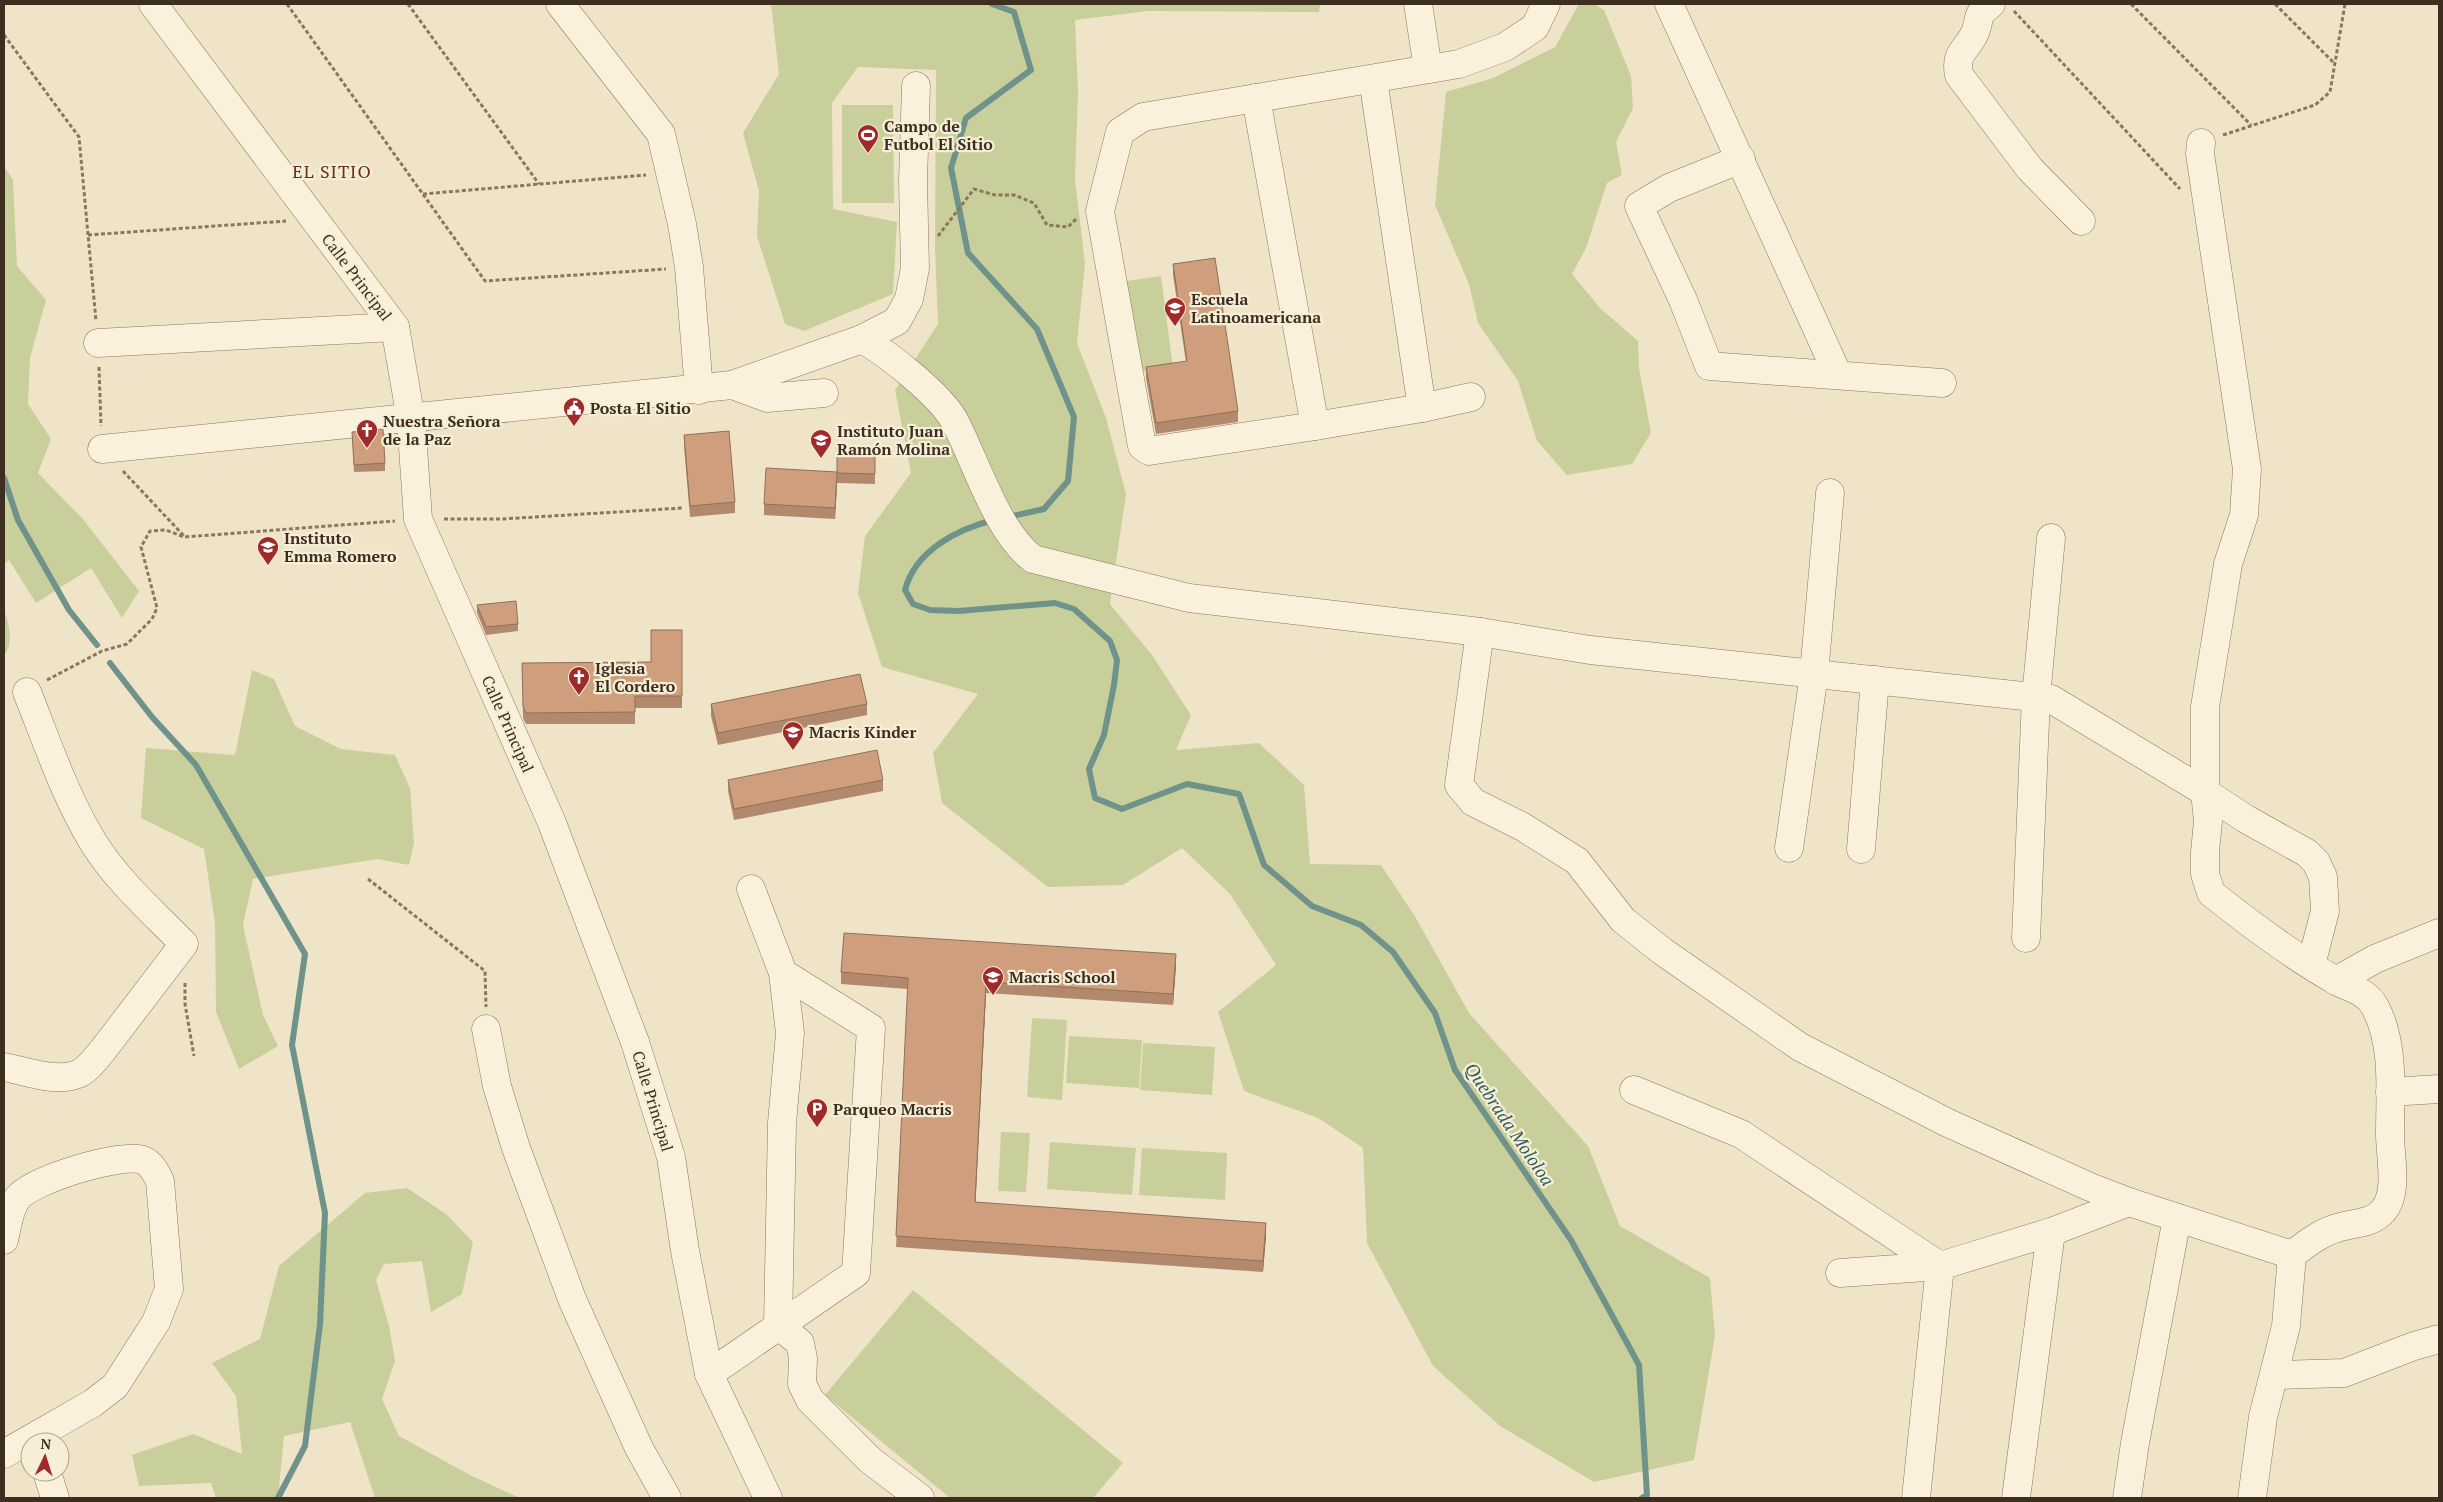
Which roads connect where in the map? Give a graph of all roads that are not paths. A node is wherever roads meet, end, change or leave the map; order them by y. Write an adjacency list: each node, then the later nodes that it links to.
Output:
1 (153, 4): 14 (street, Calle Principal)
2 (560, 4): 20 (street)
3 (1418, 4): 7 (street)
4 (1546, 4): 7 (street)
5 (1669, 4): 12 (street)
6 (1980, 7): 13 (street)
7 (1428, 69): 8 (street)
8 (1373, 78): 10 (street); 23 (street)
9 (916, 86): 15 (street)
10 (1256, 98): 25 (street); 25 (street)
11 (2201, 143): 34 (street)
12 (1741, 159): 17 (street); 17 (street)
13 (2080, 221)
14 (395, 327): 16 (street); 24 (street, Calle Principal)
15 (862, 339): 19 (street); 29 (street)
16 (98, 343)
17 (1838, 375): 18 (street)
18 (1942, 383)
19 (732, 385): 20 (street); 21 (street)
20 (699, 390): 24 (street)
21 (824, 393)
22 (1471, 397): 23 (street)
23 (1422, 408): 25 (street)
24 (412, 419): 26 (street); 57 (street, Calle Principal)
25 (1315, 426)
26 (102, 449)
27 (1830, 493): 30 (street)
28 (2051, 538): 33 (street)
29 (1480, 632): 30 (street); 48 (street)
30 (1814, 674): 31 (street); 35 (street)
31 (1875, 680): 33 (street); 36 (street)
32 (27, 692): 44 (street)
33 (2036, 697): 34 (street); 39 (street)
34 (2205, 792): 40 (street); 40 (street)
35 (1789, 848)
36 (1860, 849)
37 (751, 889): 41 (street)
38 (2439, 933): 42 (street)
39 (2026, 938)
40 (2311, 966): 42 (street)
41 (783, 973): 55 (street); 55 (street)
42 (2336, 981): 47 (street)
43 (486, 1029): 64 (street)
44 (4, 1067)
45 (2439, 1089): 47 (street)
46 (1634, 1090): 53 (street)
47 (2390, 1092): 52 (street)
48 (2129, 1202): 49 (street); 50 (street)
49 (2177, 1218): 52 (street); 69 (street)
50 (2051, 1232): 53 (street); 68 (street)
51 (4, 1240): 59 (street)
52 (2292, 1255): 58 (street)
53 (1940, 1266): 54 (street); 67 (street)
54 (1840, 1273)
55 (778, 1325): 57 (street); 66 (street)
56 (2439, 1339): 58 (street)
57 (709, 1374): 65 (street, Calle Principal)
58 (2275, 1375): 70 (street)
59 (47, 1432)
60 (20, 1447): 61 (street)
61 (4, 1454)
62 (50, 1482): 63 (street)
63 (55, 1498)
64 (667, 1498)
65 (768, 1498)
66 (920, 1498)
67 (1916, 1498)
68 (2016, 1498)
69 (2127, 1498)
70 (2252, 1498)

